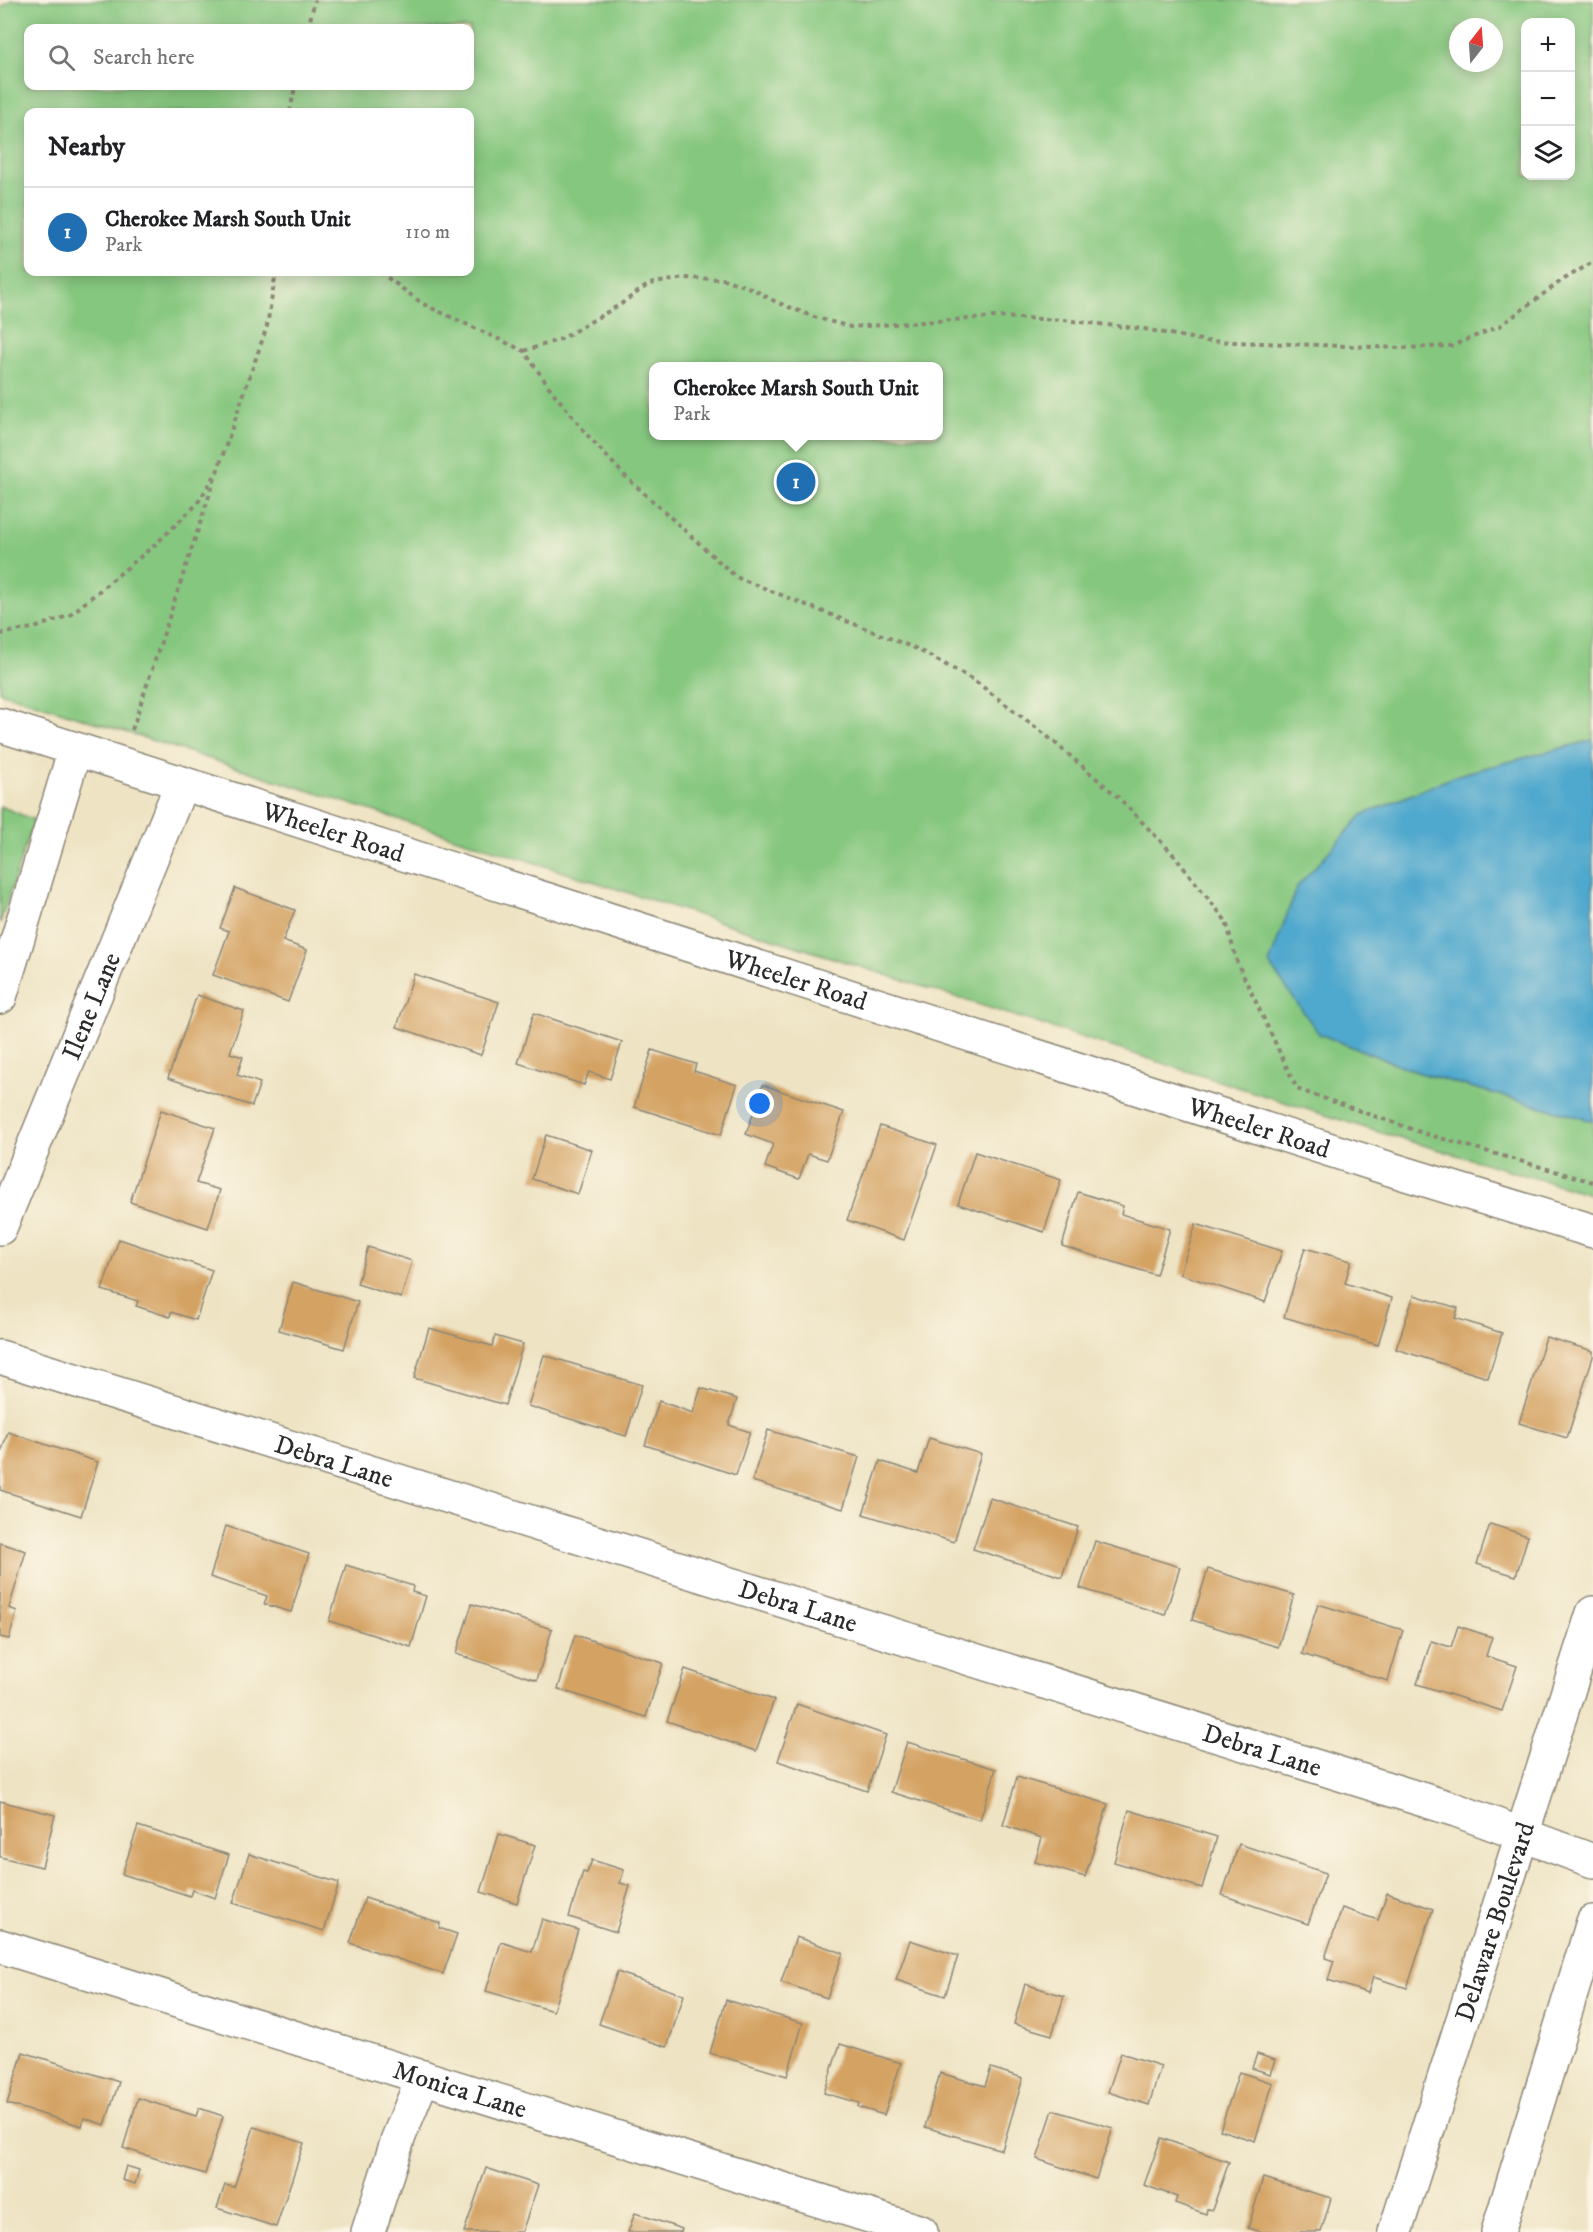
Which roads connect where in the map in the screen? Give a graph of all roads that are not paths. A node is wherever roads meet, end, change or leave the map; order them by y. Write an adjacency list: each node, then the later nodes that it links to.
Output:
1 (0, 725): 2 (street, Wheeler Road)
2 (75, 749): 3 (street, Wheeler Road); 4 (street)
3 (182, 783): 5 (street, Ilene Lane); 6 (street, Wheeler Road)
4 (0, 997)
5 (0, 1228)
6 (1593, 1231)
7 (0, 1357): 9 (street, Debra Lane)
8 (1593, 1613): 9 (street, Delaware Boulevard)
9 (1523, 1834): 10 (street, Debra Lane); 16 (street, Delaware Boulevard)
10 (1593, 1861)
11 (1593, 1922): 17 (street)
12 (0, 1946): 13 (street, Monica Lane)
13 (423, 2078): 14 (street, Monica Lane); 15 (street)
14 (902, 2229)
15 (368, 2232)
16 (1395, 2232)
17 (1498, 2232)

